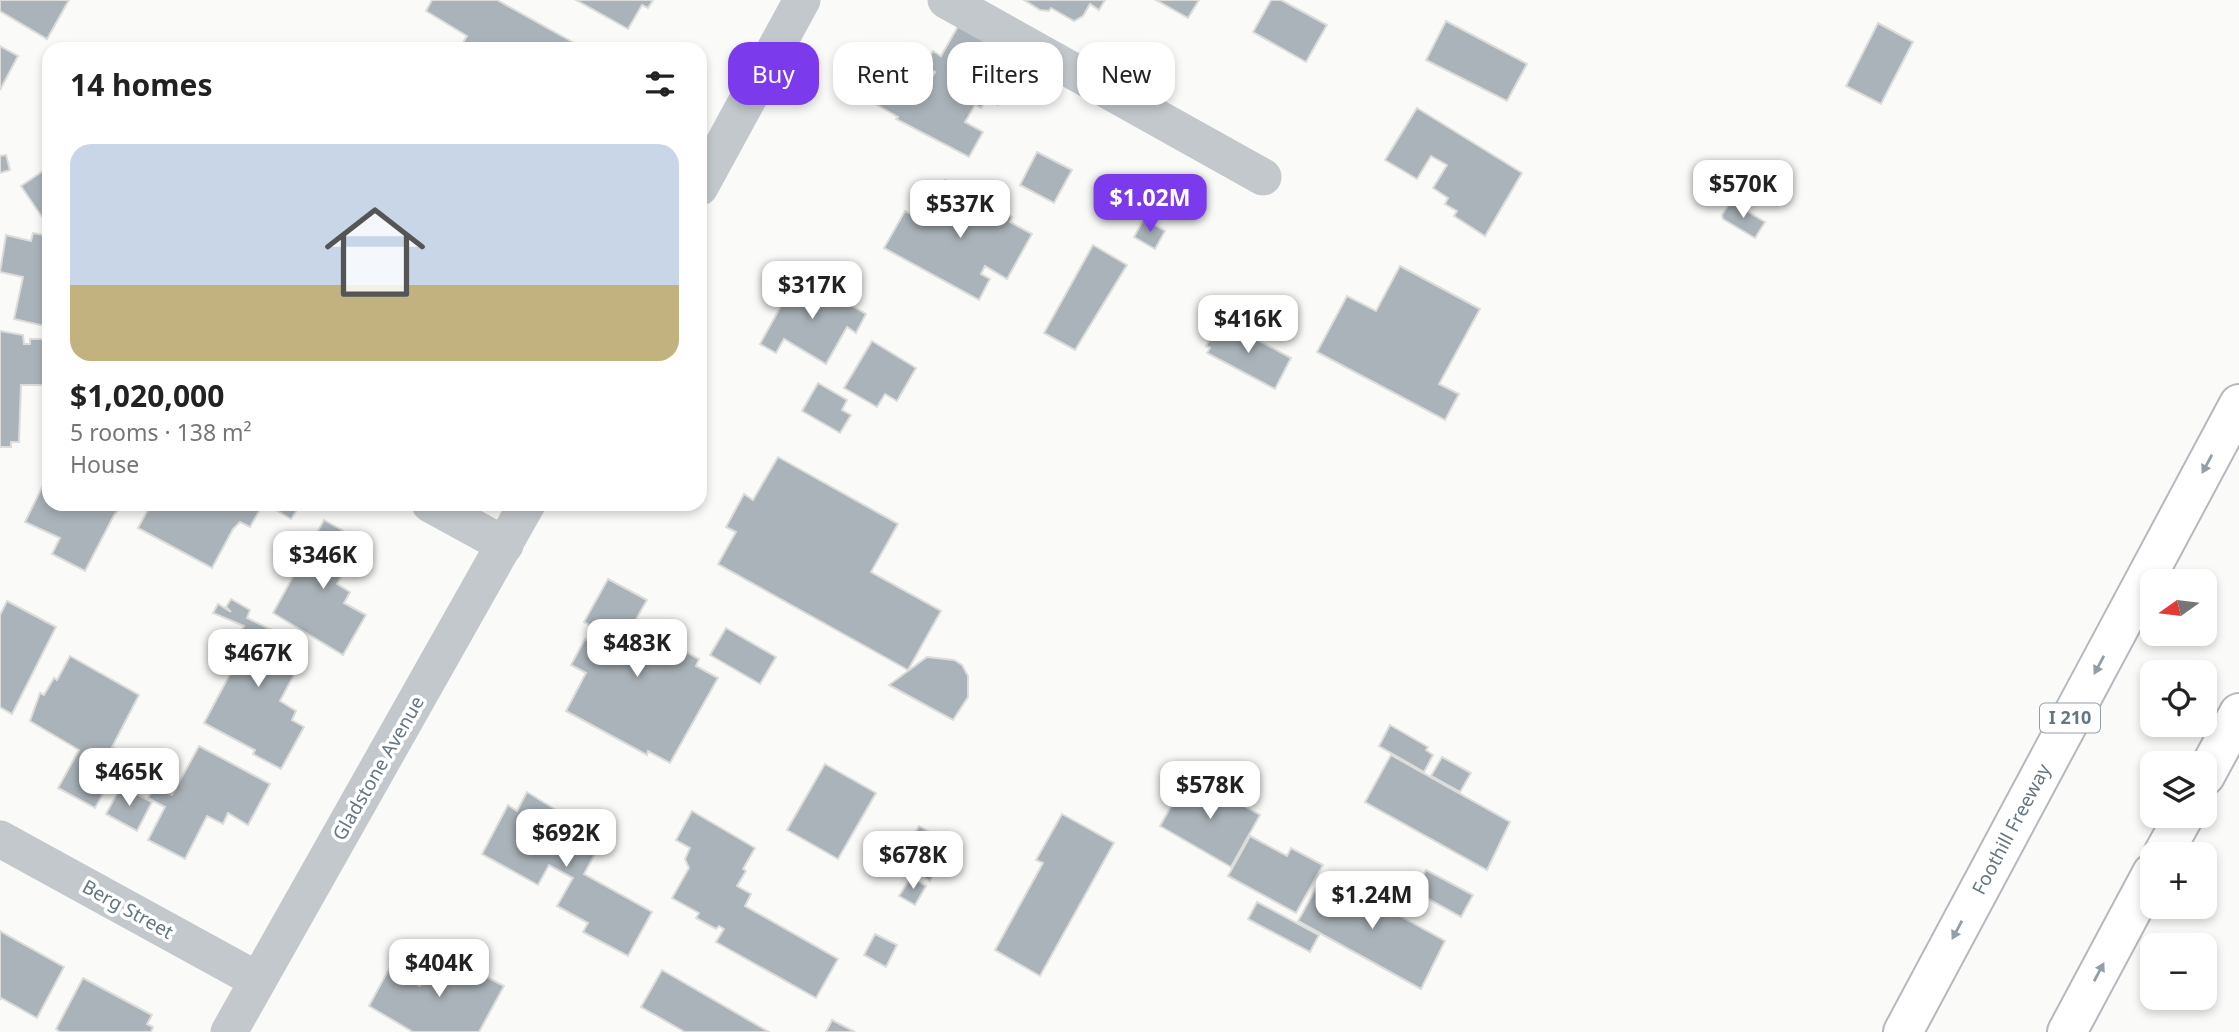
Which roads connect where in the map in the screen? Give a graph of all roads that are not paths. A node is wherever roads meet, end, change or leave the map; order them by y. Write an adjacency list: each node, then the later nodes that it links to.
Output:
1 (802, 0): 3 (street)
2 (946, 0): 4 (street)
3 (707, 174)
4 (1263, 177)
5 (2239, 404): 15 (highway, Foothill Freeway / I 210, one-way to 15)
6 (443, 511): 8 (street)
7 (523, 511): 8 (street, Gladstone Avenue)
8 (505, 545): 13 (street, Gladstone Avenue)
9 (2239, 713): 10 (highway)
10 (2217, 754)
11 (0, 839): 13 (street, Berg Street)
12 (2140, 895): 16 (highway, one-way to 12)
13 (257, 980): 14 (street, Gladstone Avenue)
14 (229, 1032)
15 (1903, 1032)
16 (2067, 1032)

